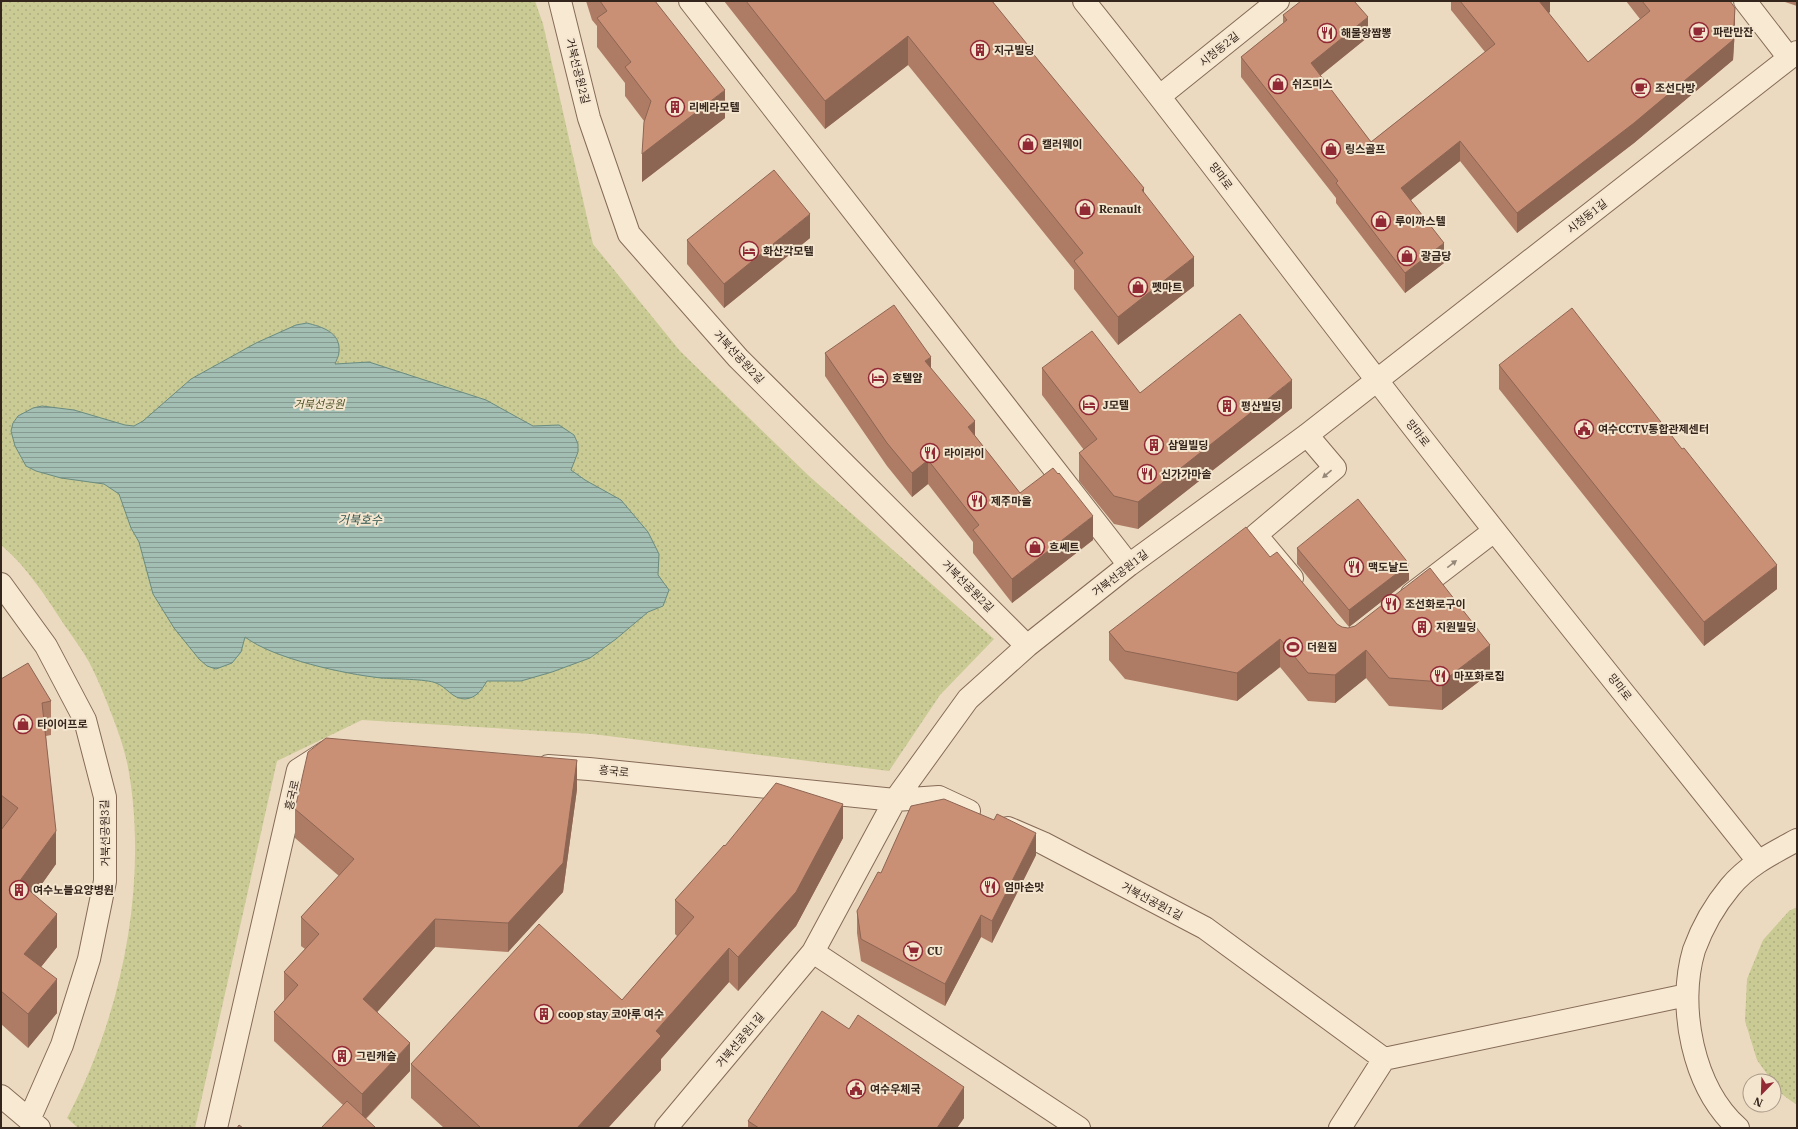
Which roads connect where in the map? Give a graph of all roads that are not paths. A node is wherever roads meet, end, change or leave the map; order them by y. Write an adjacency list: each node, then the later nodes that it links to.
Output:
1 (560, 1): 15 (street, 거북선공원2길)
2 (690, 1): 11 (street)
3 (1084, 1): 7 (street, 망마로)
4 (1278, 1): 7 (street, 시청동2길)
5 (1745, 1): 6 (street)
6 (1793, 55): 8 (street, 시청동1길)
7 (1160, 96): 8 (street, 망마로)
8 (1376, 380): 9 (street, 거북선공원1길); 10 (street, 망마로)
9 (1307, 435): 11 (street, 거북선공원1길); 13 (street, one-way to 13)
10 (1494, 531): 14 (street, one-way to 10); 20 (street, 망마로)
11 (1129, 565): 15 (street, 거북선공원1길)
12 (1, 584): 25 (street, 거북선공원3길)
13 (1307, 596)
14 (1396, 606)
15 (1027, 646): 18 (street, 거북선공원1길)
16 (353, 754): 26 (street, 흥국로)
17 (526, 765): 18 (street, 흥국로)
18 (895, 800): 21 (street, 거북선공원1길); 23 (street, 거북선공원1길)
19 (1797, 840): 20 (street)
20 (1758, 861): 22 (street)
21 (813, 952): 27 (street, 거북선공원1길); 28 (street)
22 (1686, 995): 23 (street); 30 (street)
23 (1384, 1059): 29 (street)
24 (1, 1096): 25 (street)
25 (34, 1124)
26 (216, 1128)
27 (666, 1128)
28 (1079, 1128)
29 (1340, 1128)
30 (1738, 1128)

